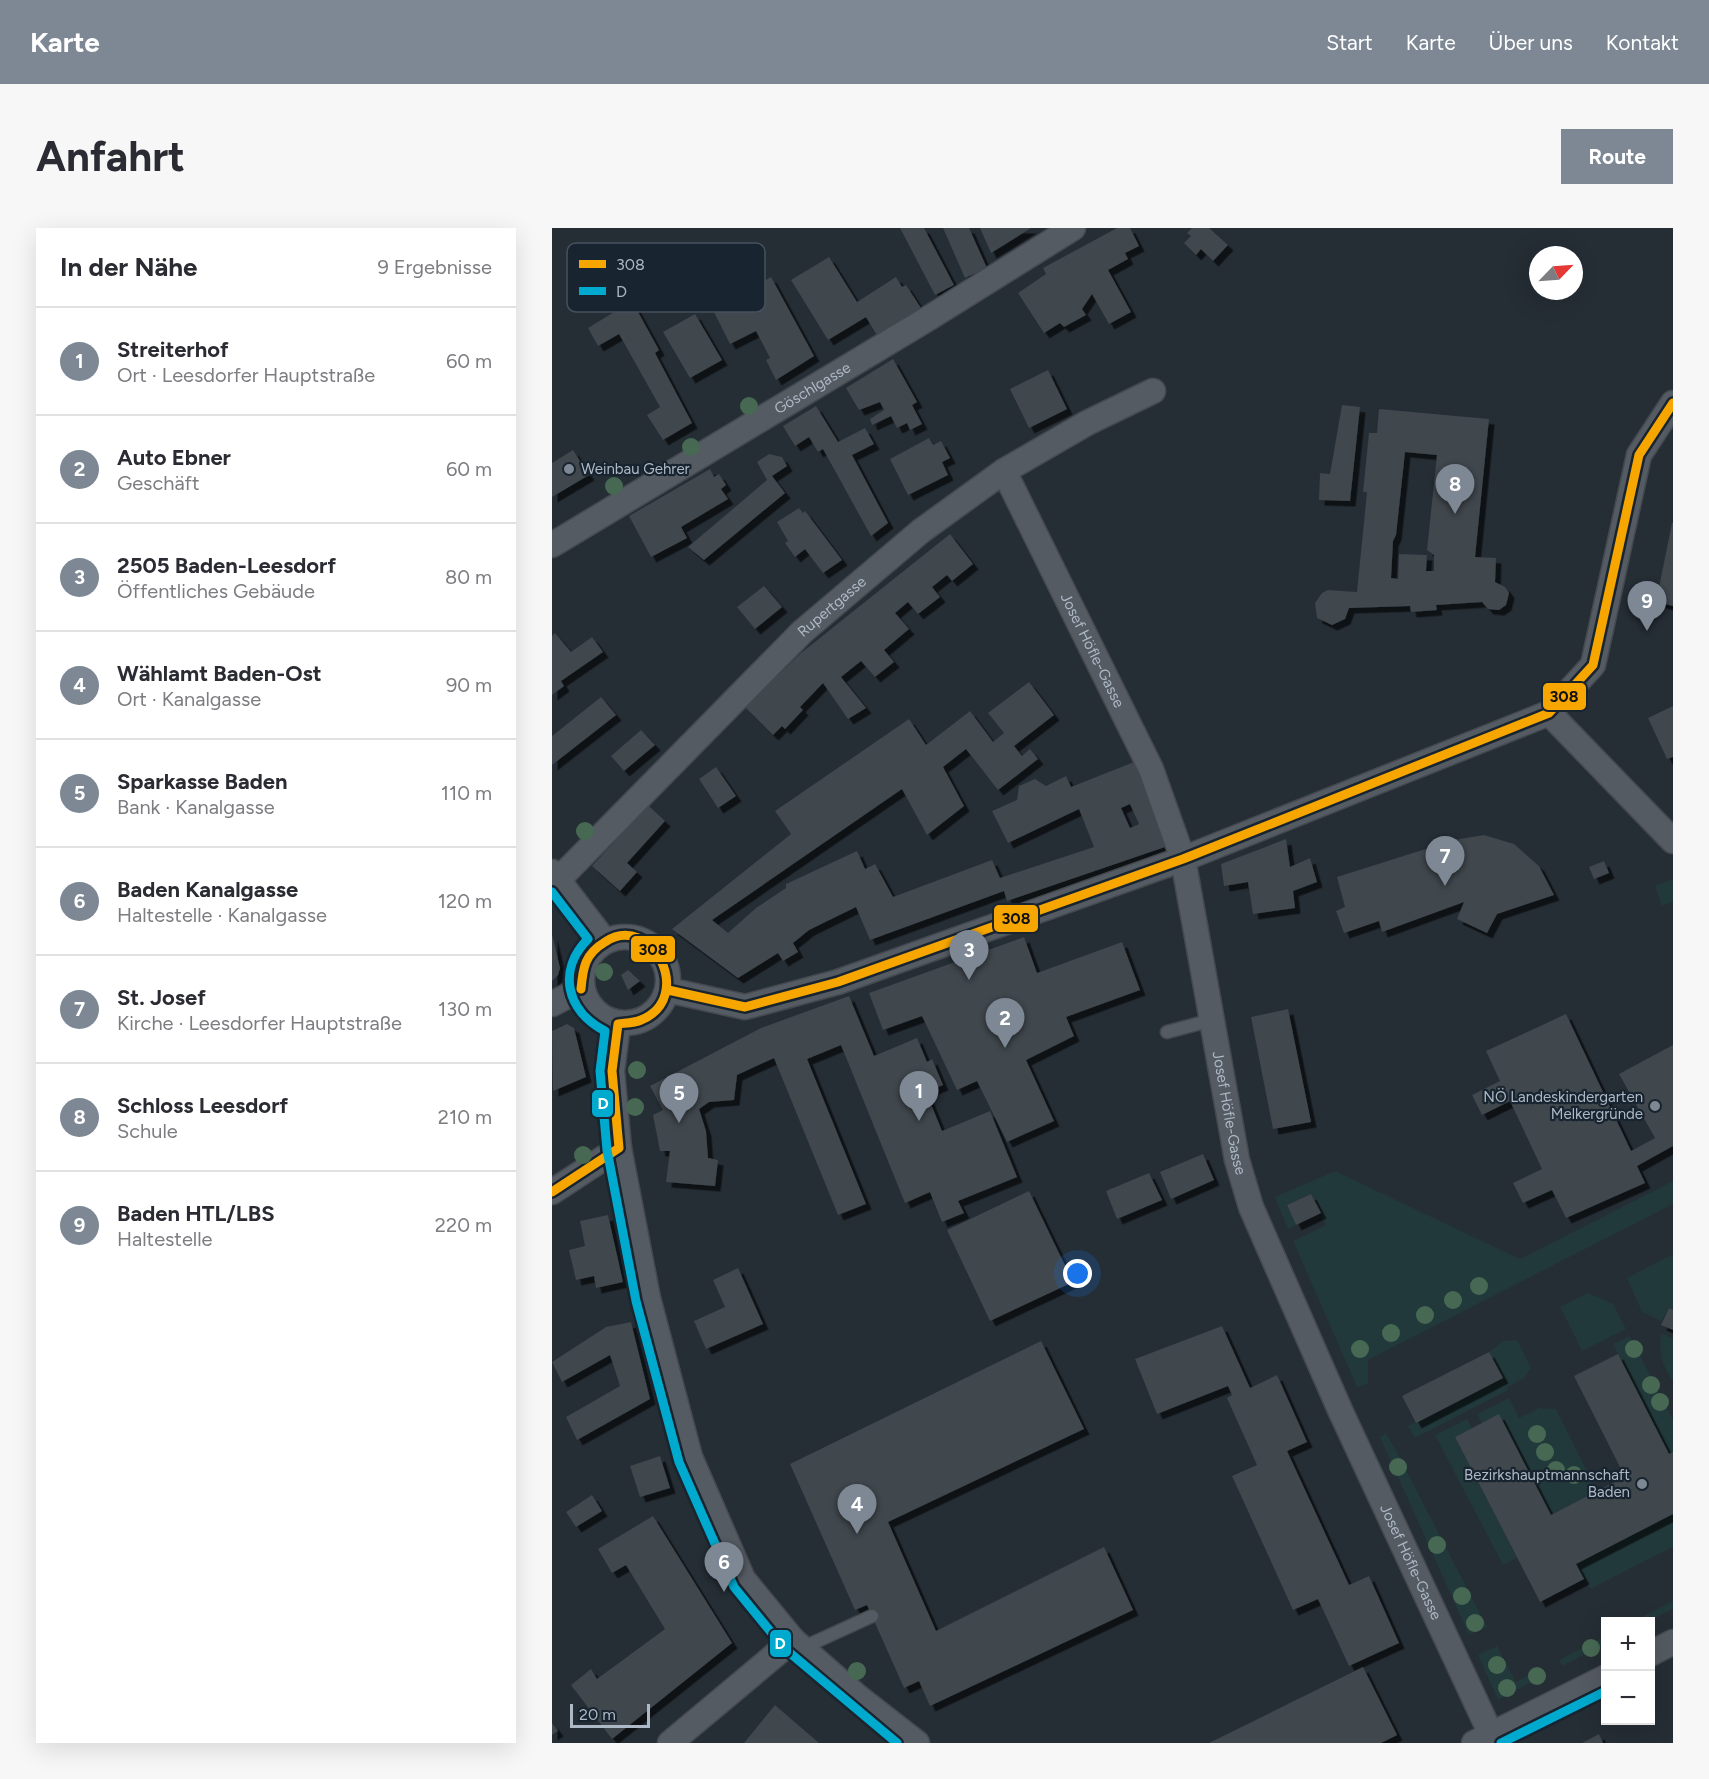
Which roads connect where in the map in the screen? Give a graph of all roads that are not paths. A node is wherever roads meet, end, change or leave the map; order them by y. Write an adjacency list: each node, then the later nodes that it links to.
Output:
1 (1073, 228): 5 (street, Göschlgasse)
2 (1153, 392): 4 (street, Rupertgasse)
3 (1673, 403): 6 (street)
4 (1004, 471): 8 (street, Josef Höfle-Gasse); 9 (street, Rupertgasse)
5 (552, 545)
6 (1548, 712): 7 (street); 8 (street)
7 (1673, 841)
8 (1183, 859): 12 (street); 14 (street, Josef Höfle-Gasse)
9 (555, 876): 10 (street)
10 (604, 940): 11 (street); 12 (street)
11 (581, 989): 13 (street); 15 (street)
12 (668, 990): 15 (street)
13 (552, 1004)
14 (1212, 1020): 16 (lane); 24 (street, Josef Höfle-Gasse)
15 (618, 1024): 17 (street)
16 (1167, 1032)
17 (619, 1148): 18 (street); 21 (street)
18 (552, 1192)
19 (872, 1616): 21 (lane)
20 (1673, 1642): 22 (street)
21 (798, 1644): 25 (street); 26 (street)
22 (1655, 1651)
23 (1601, 1679): 24 (street)
24 (1486, 1740)
25 (670, 1743)
26 (917, 1743)

